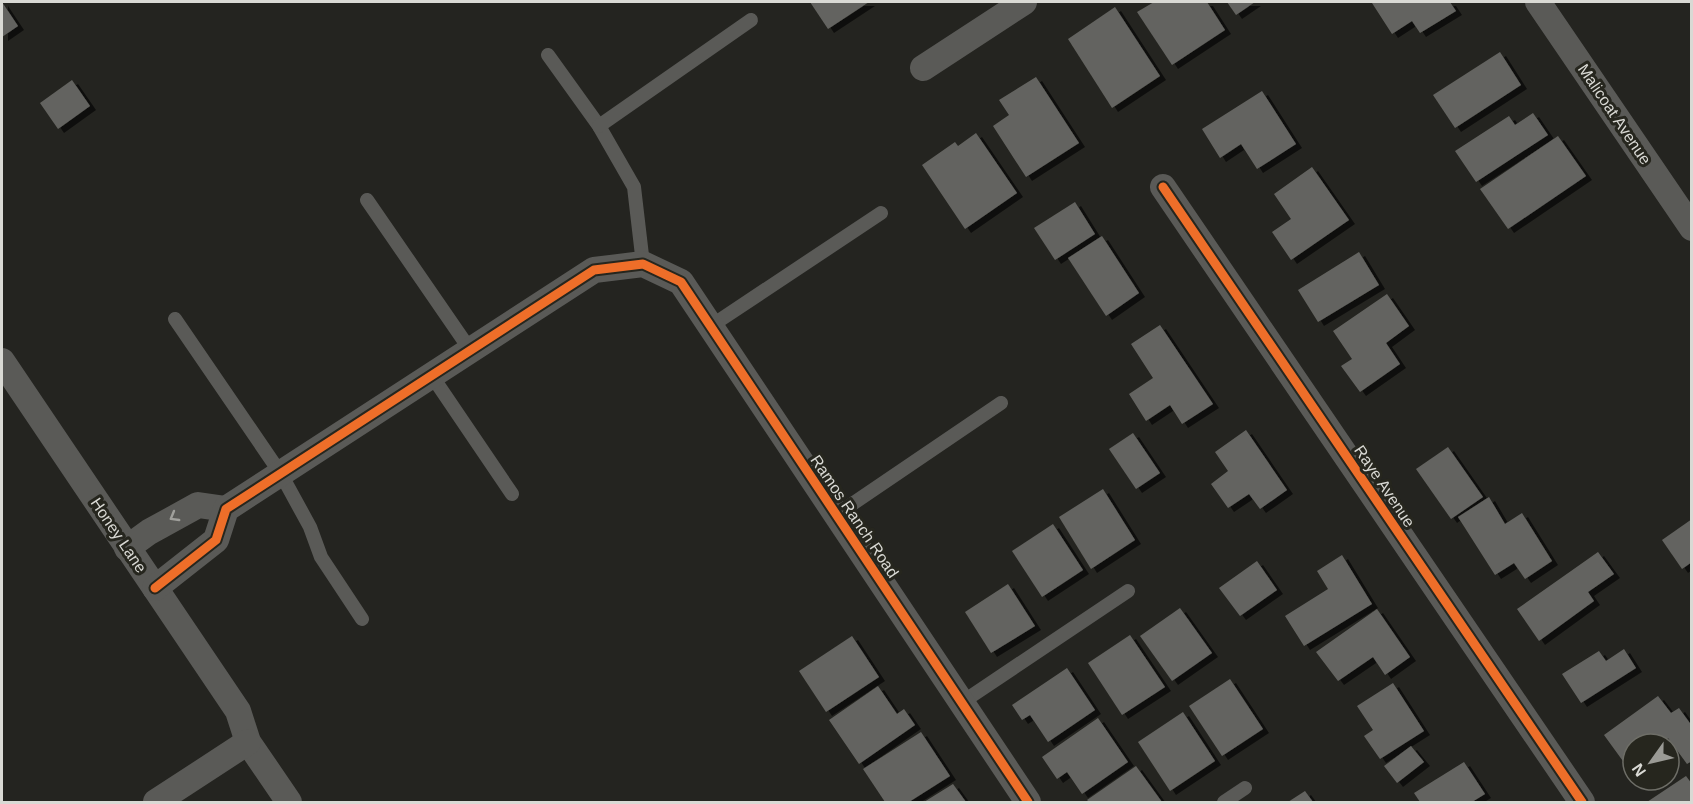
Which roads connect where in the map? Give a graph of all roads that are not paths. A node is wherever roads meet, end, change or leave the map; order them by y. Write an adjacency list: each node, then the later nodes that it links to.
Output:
1 (1024, 2): 5 (street)
2 (1538, 2): 10 (street, Malicoat Avenue)
3 (751, 20): 6 (lane)
4 (548, 55): 6 (lane)
5 (923, 68)
6 (599, 126): 11 (lane)
7 (1163, 187): 33 (street, Raye Avenue)
8 (367, 200): 14 (lane)
9 (881, 213): 13 (lane)
10 (1692, 228)
11 (643, 264): 13 (street, Ramos Ranch Road); 14 (street)
12 (175, 319): 18 (lane)
13 (711, 326): 21 (street, Ramos Ranch Road)
14 (471, 351): 16 (street)
15 (2, 361): 22 (street, Honey Lane)
16 (432, 376): 18 (street); 19 (lane)
17 (1001, 403): 21 (lane)
18 (281, 474): 20 (street); 25 (lane)
19 (512, 494)
20 (226, 509): 22 (street, one-way to 22); 23 (street)
21 (836, 515): 26 (street, Ramos Ranch Road)
22 (127, 548): 23 (street, Honey Lane)
23 (155, 588): 27 (street, Honey Lane)
24 (1128, 591): 26 (lane)
25 (362, 619)
26 (961, 703): 31 (street, Ramos Ranch Road)
27 (248, 742): 29 (street); 30 (street, Honey Lane)
28 (1245, 789): 32 (lane)
29 (156, 802)
30 (289, 802)
31 (1028, 802)
32 (1224, 802)
33 (1582, 802)

